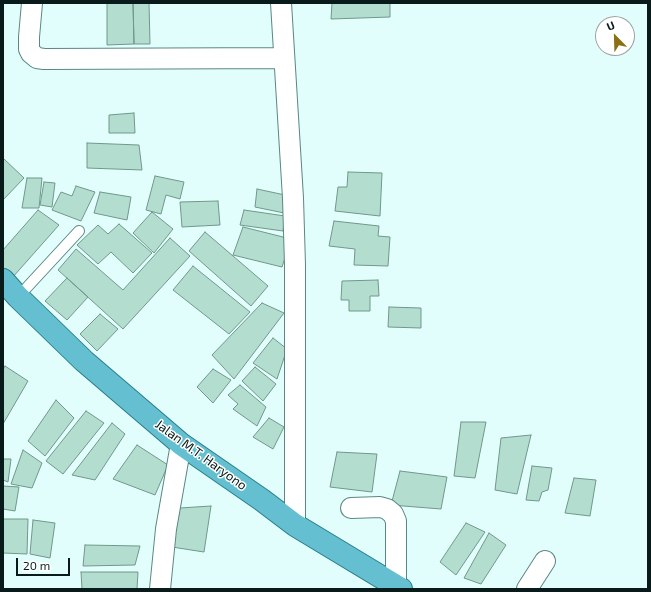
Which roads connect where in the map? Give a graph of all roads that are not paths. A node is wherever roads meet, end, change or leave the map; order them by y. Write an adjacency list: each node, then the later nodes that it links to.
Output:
1 (32, 3): 3 (street)
2 (281, 3): 3 (street)
3 (284, 58): 9 (street)
4 (79, 231): 6 (lane)
5 (3, 280): 6 (highway, Jalan M.T. Haryono)
6 (18, 297): 7 (highway, Jalan M.T. Haryono)
7 (181, 444): 9 (highway, Jalan M.T. Haryono); 12 (street)
8 (351, 508): 11 (street)
9 (295, 525): 11 (highway, Jalan M.T. Haryono)
10 (545, 562): 13 (street)
11 (398, 587)
12 (160, 589)
13 (528, 589)

